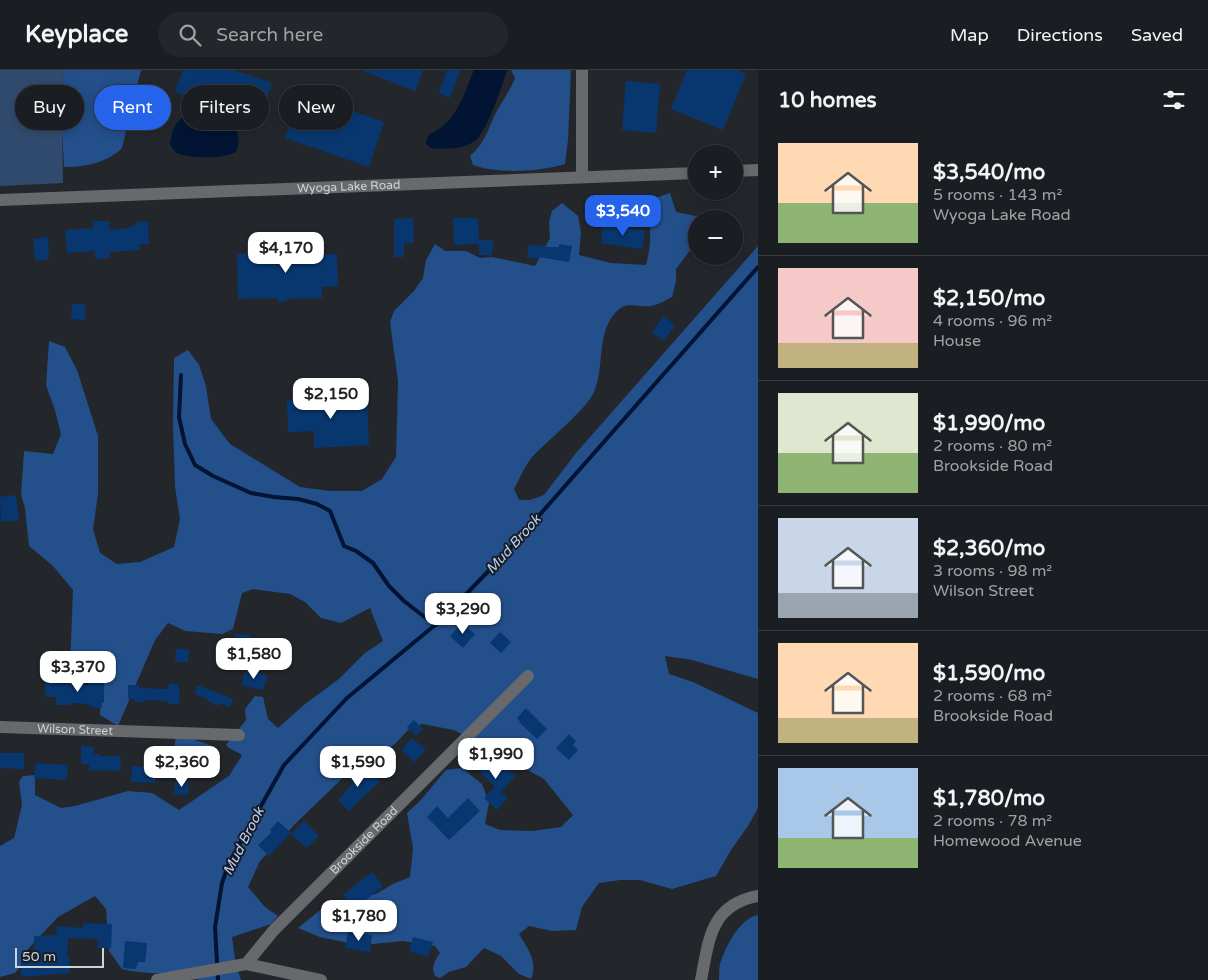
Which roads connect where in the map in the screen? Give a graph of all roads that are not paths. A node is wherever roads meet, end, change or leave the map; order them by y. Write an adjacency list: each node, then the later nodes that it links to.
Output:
1 (582, 70): 5 (street)
2 (743, 170): 3 (street)
3 (758, 170)
4 (688, 172): 5 (street, Wyoga Lake Road)
5 (582, 178): 6 (street, Wyoga Lake Road)
6 (0, 200)
7 (528, 676): 11 (street, Brookside Road)
8 (0, 727): 9 (street, Wilson Street)
9 (239, 735)
10 (758, 896): 14 (street)
11 (240, 965): 12 (street); 13 (street)
12 (157, 980)
13 (321, 980)
14 (701, 980)

